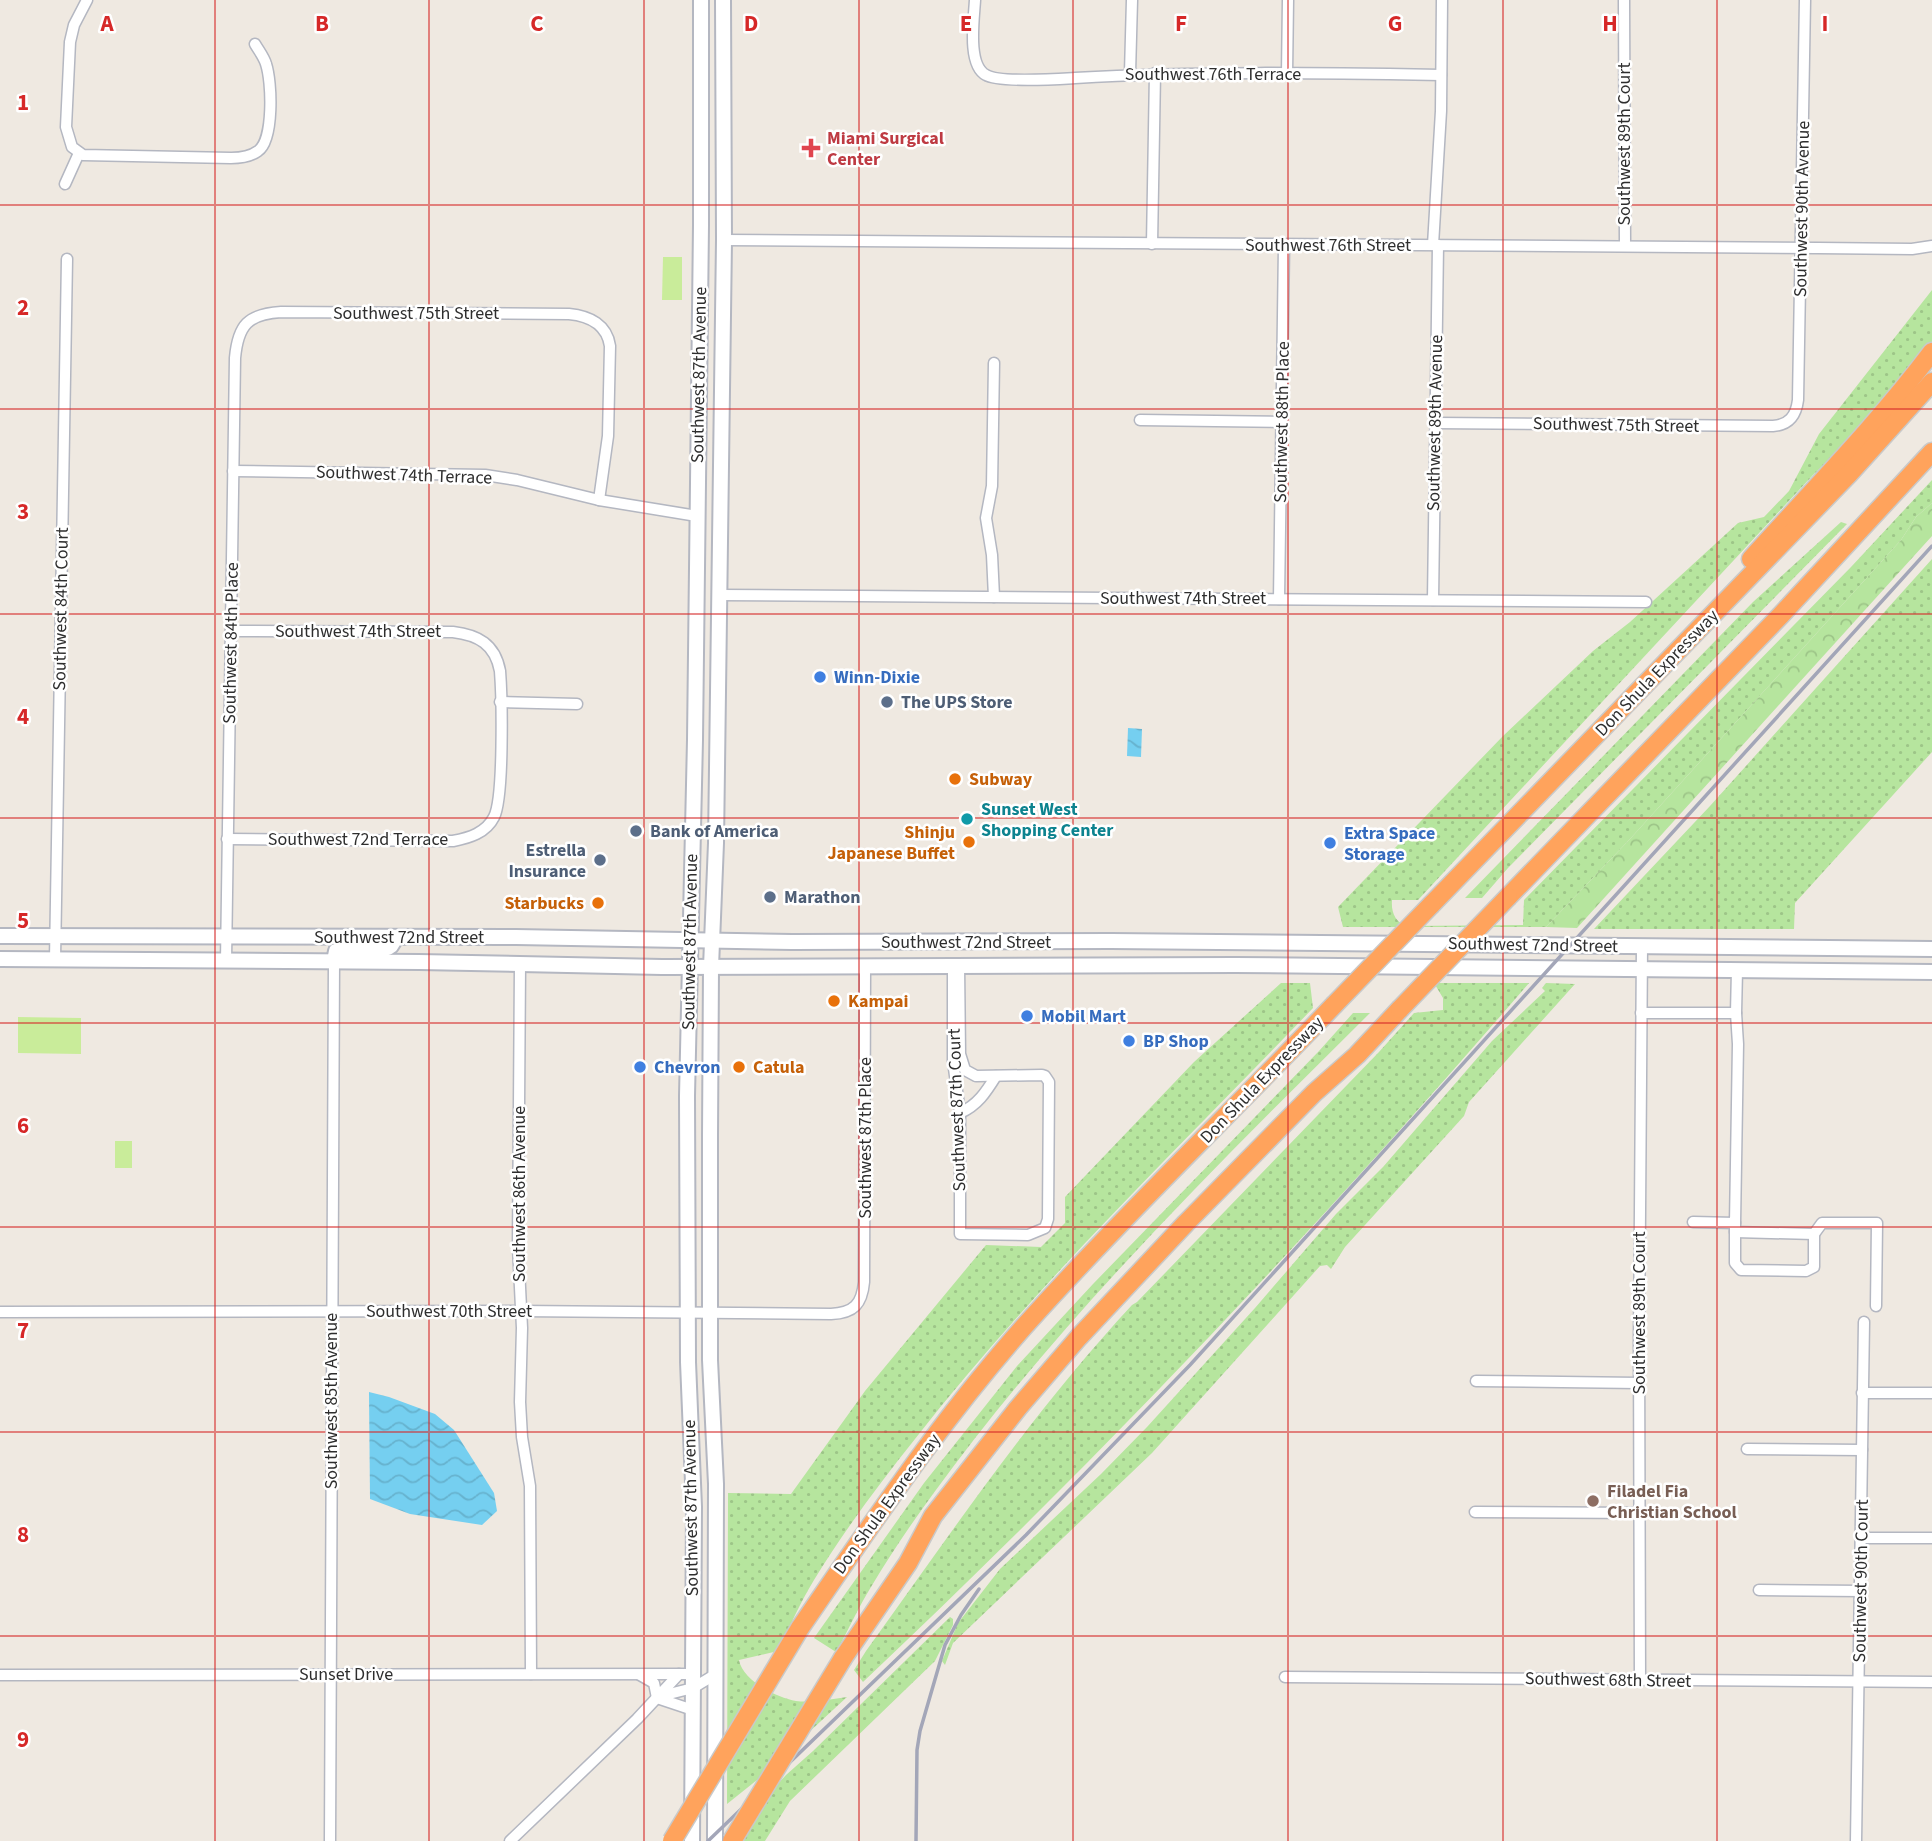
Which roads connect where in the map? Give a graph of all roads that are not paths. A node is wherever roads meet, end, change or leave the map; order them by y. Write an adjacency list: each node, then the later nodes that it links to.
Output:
1 (87, 0): 17 (street)
2 (701, 0): 11 (main road, Southwest 87th Avenue)
3 (723, 0): 12 (main road, Southwest 87th Avenue)
4 (975, 0): 14 (street, Southwest 76th Terrace)
5 (1132, 0): 14 (street)
6 (1289, 0): 15 (street)
7 (1442, 0): 16 (street, Southwest 89th Avenue)
8 (1624, 0): 24 (street, Southwest 89th Court)
9 (1805, 0): 26 (street, Southwest 90th Avenue)
10 (255, 44): 17 (street)
11 (700, 65): 12 (main road); 19 (main road, Southwest 87th Avenue)
12 (723, 66): 20 (main road, Southwest 87th Avenue)
13 (1155, 73): 14 (street, Southwest 76th Terrace); 15 (street, Southwest 76th Terrace); 21 (street)
14 (1130, 74)
15 (1287, 74): 16 (street, Southwest 76th Terrace)
16 (1441, 75): 23 (street, Southwest 89th Avenue)
17 (79, 153): 18 (street)
18 (65, 184)
19 (701, 240): 20 (main road); 31 (main road, Southwest 87th Avenue)
20 (724, 240): 21 (street, Southwest 76th Street); 33 (main road, Southwest 87th Avenue)
21 (1152, 243): 22 (street, Southwest 76th Street)
22 (1284, 245): 23 (street, Southwest 76th Street); 36 (street, Southwest 88th Place)
23 (1435, 245): 24 (street, Southwest 76th Street); 37 (street, Southwest 89th Avenue)
24 (1625, 246): 26 (street, Southwest 76th Street)
25 (1932, 246): 26 (street, Southwest 76th Street)
26 (1801, 248): 34 (street, Southwest 90th Avenue)
27 (67, 259): 56 (street, Southwest 84th Court)
28 (243, 326): 39 (street, Southwest 84th Place); 40 (street, Southwest 75th Street)
29 (1932, 352): 48 (highway)
30 (994, 363): 44 (street)
31 (700, 365): 33 (main road); 42 (main road, Southwest 87th Avenue)
32 (1932, 382): 48 (highway, Don Shula Expressway)
33 (722, 390): 41 (main road, Southwest 87th Avenue)
34 (1794, 416): 37 (street, Southwest 75th Street)
35 (1140, 420): 36 (street)
36 (1282, 422): 45 (street, Southwest 88th Place)
37 (1435, 423): 46 (street, Southwest 89th Avenue)
38 (1932, 452): 131 (highway, bridge)
39 (233, 471): 40 (street, Southwest 74th Terrace); 49 (street, Southwest 84th Place)
40 (599, 500): 42 (street, Southwest 74th Terrace)
41 (720, 508): 42 (main road); 43 (main road, Southwest 87th Avenue)
42 (697, 516): 53 (main road, Southwest 87th Avenue)
43 (720, 595): 44 (street, Southwest 74th Street); 52 (main road, Southwest 87th Avenue)
44 (994, 597): 45 (street, Southwest 74th Street)
45 (1279, 598): 46 (street, Southwest 74th Street)
46 (1433, 600): 47 (street, Southwest 74th Street)
47 (1646, 602)
48 (1724, 604): 128 (highway, Don Shula Expressway, bridge)
49 (231, 631): 50 (street, Southwest 74th Street); 54 (street, Southwest 84th Place)
50 (500, 702): 51 (street); 54 (street, Southwest 72nd Terrace)
51 (577, 704)
52 (718, 739): 53 (main road); 60 (main road, Southwest 87th Avenue)
53 (695, 740): 59 (main road, Southwest 87th Avenue)
54 (228, 839): 57 (street, Southwest 84th Place)
55 (0, 936): 56 (main road, Southwest 72nd Street)
56 (56, 937): 57 (main road, Southwest 72nd Street); 69 (street, Southwest 84th Court)
57 (226, 938): 58 (main road, Southwest 72nd Street); 70 (street, Southwest 84th Place)
58 (396, 938): 59 (main road, Southwest 72nd Street); 71 (main road)
59 (690, 939): 60 (main road, Southwest 72nd Street); 77 (main road, Southwest 87th Avenue)
60 (713, 940): 63 (main road, Southwest 72nd Street); 78 (main road, Southwest 87th Avenue)
61 (1044, 942): 62 (main road, Southwest 72nd Street); 63 (main road, Southwest 72nd Street); 76 (main road)
62 (1237, 942): 64 (main road, Southwest 72nd Street); 74 (main road)
63 (911, 943): 75 (main road)
64 (1642, 946): 66 (main road, Southwest 72nd Street); 80 (street, Southwest 89th Court)
65 (1866, 948): 66 (main road, Southwest 72nd Street); 67 (main road, Southwest 72nd Street); 83 (main road)
66 (1774, 949): 82 (main road)
67 (1932, 949)
68 (0, 959): 69 (main road, Southwest 72nd Street)
69 (55, 959): 70 (main road, Southwest 72nd Street)
70 (226, 961): 71 (main road, Southwest 72nd Street)
71 (334, 961): 72 (main road, Southwest 72nd Street); 96 (street, Southwest 85th Avenue)
72 (520, 965): 77 (main road, Southwest 72nd Street); 94 (street, Southwest 86th Avenue)
73 (956, 965): 75 (main road, Southwest 72nd Street); 76 (main road, Southwest 72nd Street); 87 (street, Southwest 87th Court); 88 (street, Southwest 87th Court)
74 (1236, 965): 76 (main road, Southwest 72nd Street); 80 (main road, Southwest 72nd Street)
75 (910, 966): 79 (main road, Southwest 72nd Street)
76 (1044, 966)
77 (689, 967): 78 (main road, Southwest 72nd Street); 97 (main road, Southwest 87th Avenue)
78 (711, 967): 79 (main road, Southwest 72nd Street); 98 (main road, Southwest 87th Avenue)
79 (865, 967): 93 (street, Southwest 87th Place)
80 (1642, 968): 81 (main road, Southwest 72nd Street); 85 (street, Southwest 89th Court)
81 (1737, 970): 82 (main road, Southwest 72nd Street); 86 (street)
82 (1773, 970): 83 (main road, Southwest 72nd Street)
83 (1866, 971): 84 (main road, Southwest 72nd Street)
84 (1932, 972)
85 (1641, 1013): 86 (street); 101 (street, Southwest 89th Court)
86 (1736, 1013): 90 (street)
87 (996, 1076): 88 (street); 88 (street, Southwest 87th Court)
88 (960, 1113)
89 (1693, 1222): 90 (street)
90 (1735, 1228): 91 (street); 91 (street)
91 (1814, 1234): 92 (street)
92 (1876, 1306)
93 (856, 1308): 98 (street, Southwest 70th Street)
94 (520, 1311): 96 (street, Southwest 70th Street); 97 (street, Southwest 70th Street); 115 (street, Southwest 86th Avenue)
95 (0, 1312): 96 (street, Southwest 70th Street)
96 (332, 1312): 114 (street, Southwest 85th Avenue)
97 (687, 1313): 98 (street, Southwest 70th Street); 107 (main road, Southwest 87th Avenue)
98 (710, 1313): 106 (main road, Southwest 87th Avenue)
99 (1864, 1322): 102 (street, Southwest 90th Court)
100 (1476, 1381): 101 (street)
101 (1639, 1383): 109 (street, Southwest 89th Court)
102 (1862, 1393): 103 (street); 105 (street, Southwest 90th Court)
103 (1932, 1393)
104 (1747, 1449): 105 (street)
105 (1862, 1450): 110 (street, Southwest 90th Court)
106 (716, 1484): 107 (main road); 116 (main road, Southwest 87th Avenue)
107 (694, 1507): 120 (main road, Southwest 87th Avenue)
108 (1475, 1512): 109 (street)
109 (1640, 1513): 121 (street, Southwest 89th Court)
110 (1862, 1538): 111 (street); 113 (street, Southwest 90th Court)
111 (1932, 1538)
112 (1759, 1590): 113 (street)
113 (1861, 1591): 122 (street, Southwest 90th Court)
114 (330, 1674): 115 (street, Sunset Drive); 117 (street, Sunset Drive); 126 (street, Southwest 85th Avenue)
115 (531, 1674): 118 (street, Sunset Drive)
116 (716, 1674): 120 (main road); 130 (main road, Southwest 87th Avenue)
117 (0, 1675)
118 (640, 1675): 120 (street, Sunset Drive); 124 (street)
119 (1285, 1677): 121 (street, Southwest 68th Street)
120 (688, 1678): 124 (street); 124 (street); 125 (main road, Southwest 87th Avenue)
121 (1640, 1681): 122 (street, Southwest 68th Street)
122 (1858, 1682): 123 (street, Southwest 68th Street); 132 (street, Southwest 90th Court)
123 (1932, 1682)
124 (657, 1698): 125 (street); 127 (street)
125 (693, 1710): 129 (main road, Southwest 87th Avenue)
126 (330, 1841)
127 (510, 1841)
128 (672, 1841)
129 (692, 1841)
130 (715, 1841)
131 (732, 1841)
132 (1856, 1841)

